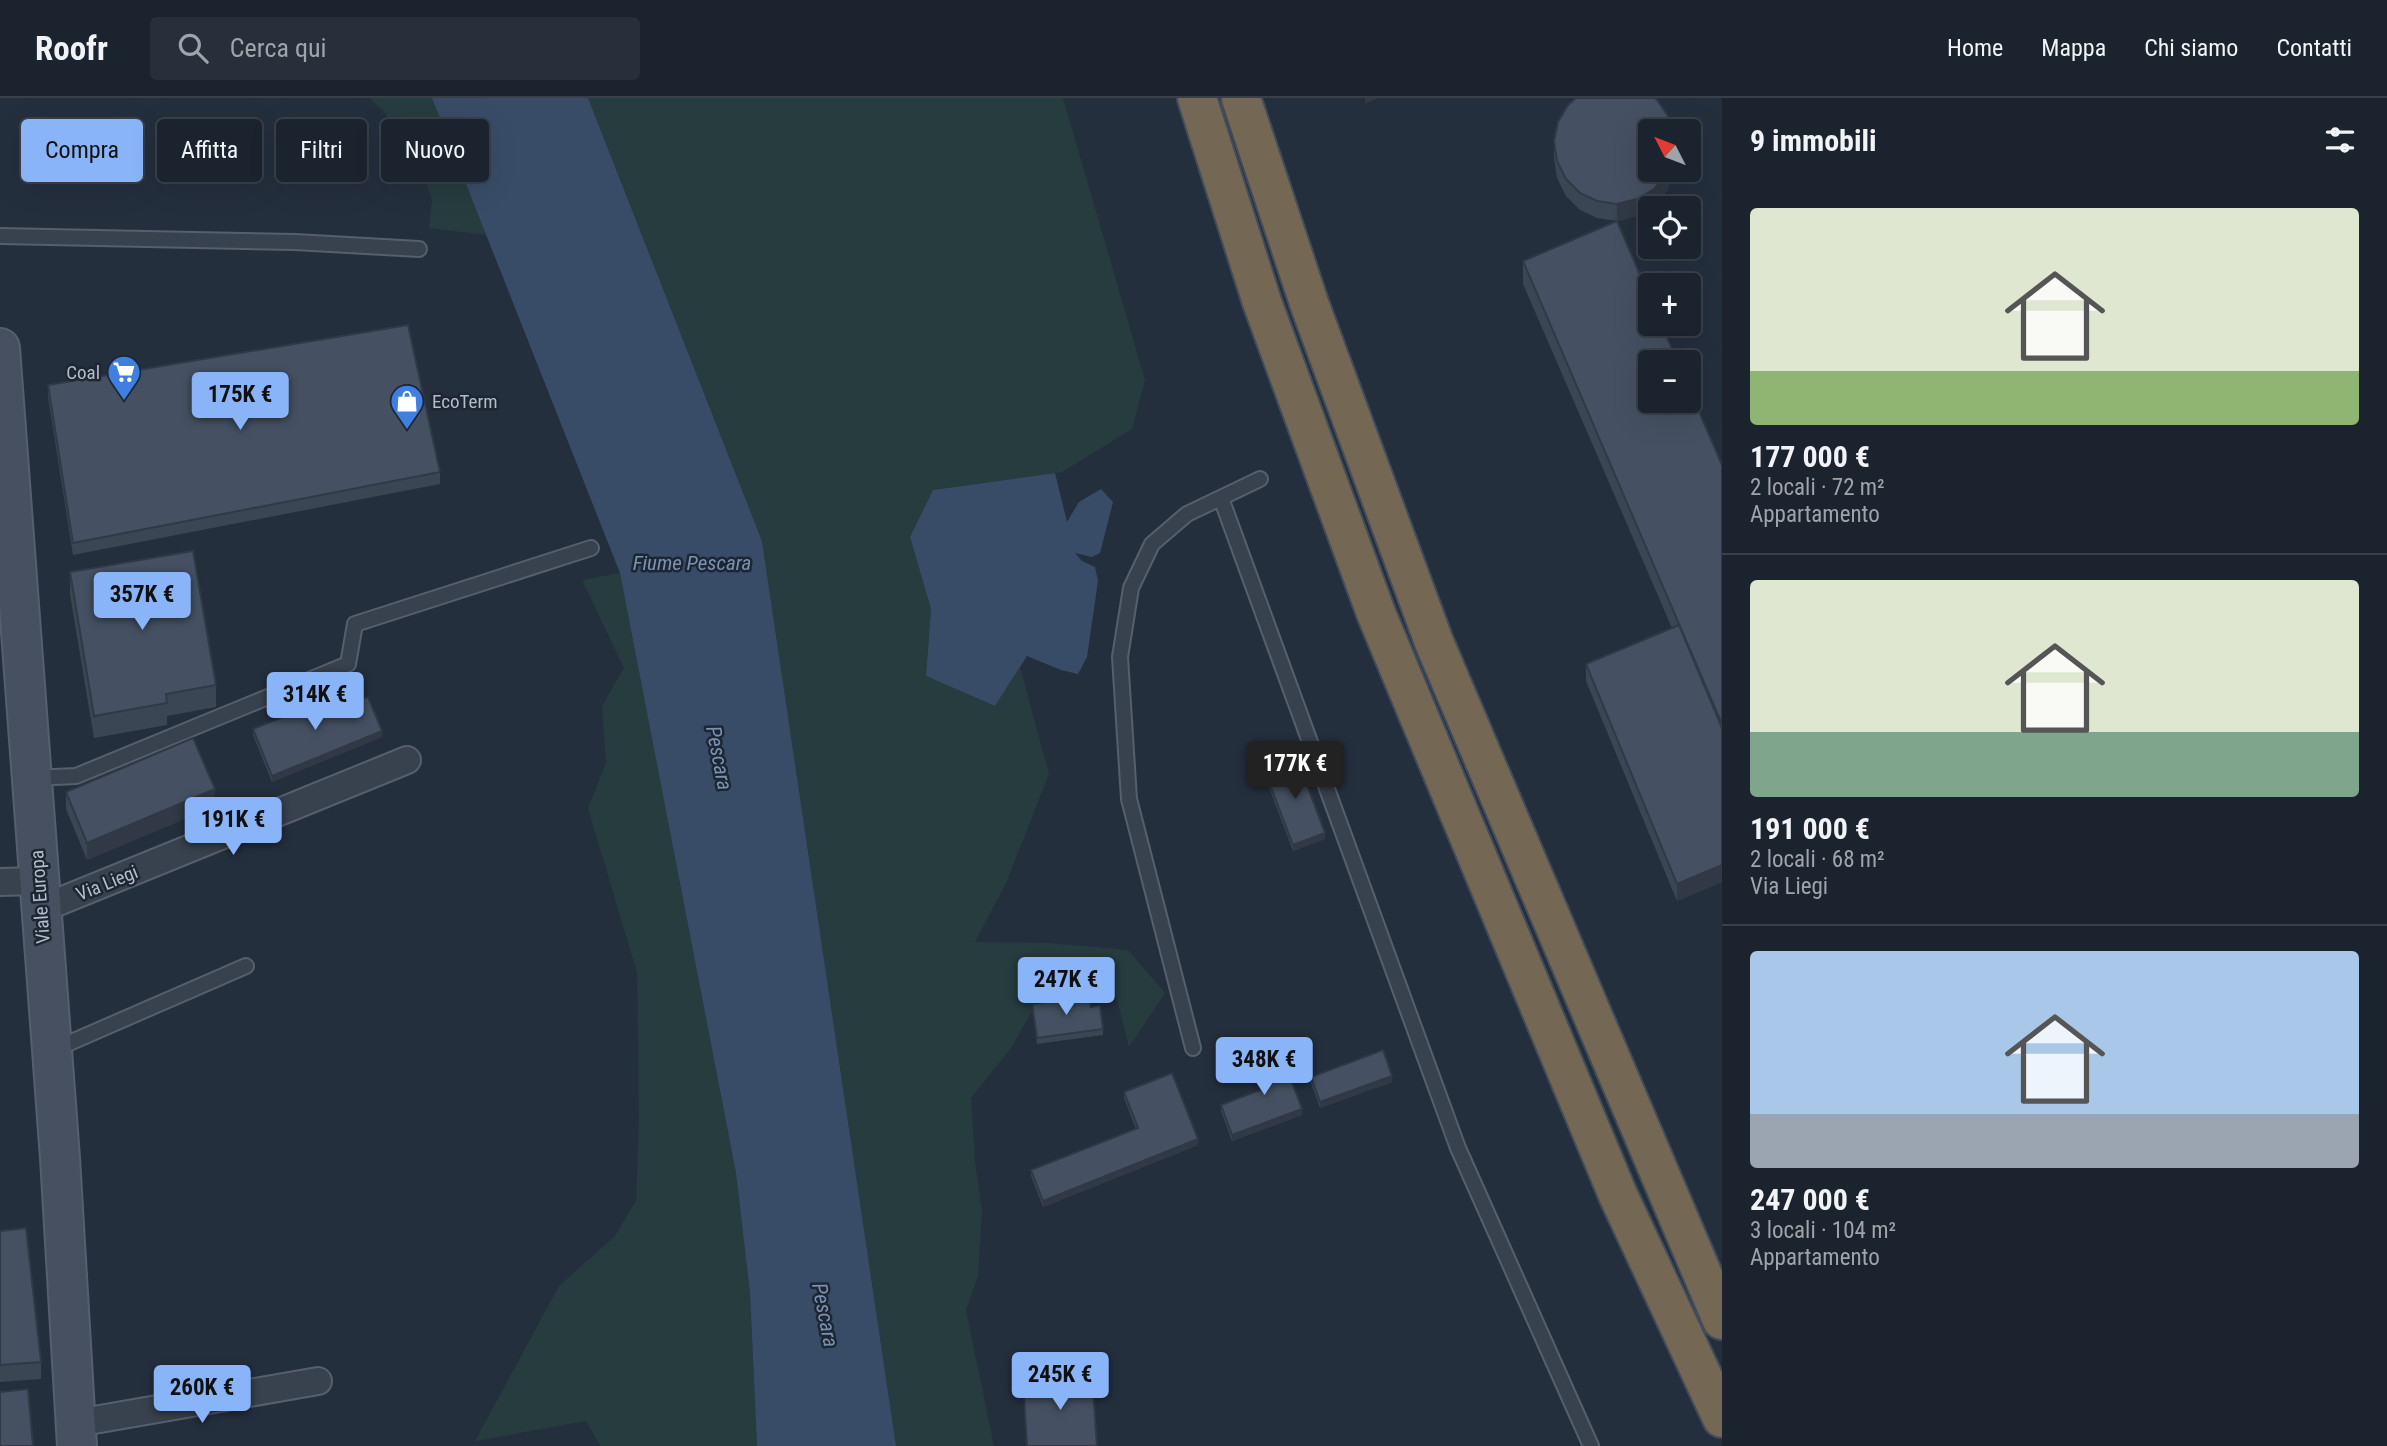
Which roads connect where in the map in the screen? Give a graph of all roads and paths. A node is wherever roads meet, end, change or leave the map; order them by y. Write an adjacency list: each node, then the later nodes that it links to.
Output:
1 (1197, 98): 18 (highway)
2 (1241, 98): 16 (highway)
3 (0, 236): 4 (lane)
4 (419, 249)
5 (0, 348): 10 (main road, Viale Europa)
6 (1260, 479): 7 (lane)
7 (1221, 498): 14 (lane); 20 (lane)
8 (591, 548): 10 (lane)
9 (407, 760): 12 (street, Via Liegi)
10 (32, 778): 12 (main road, Viale Europa)
11 (0, 882): 12 (street)
12 (40, 895): 15 (main road, Viale Europa)
13 (246, 965): 15 (lane)
14 (1193, 1048)
15 (52, 1051): 19 (main road, Viale Europa)
16 (1722, 1320)
17 (318, 1381): 19 (street)
18 (1722, 1418)
19 (77, 1434)
20 (1591, 1446)

